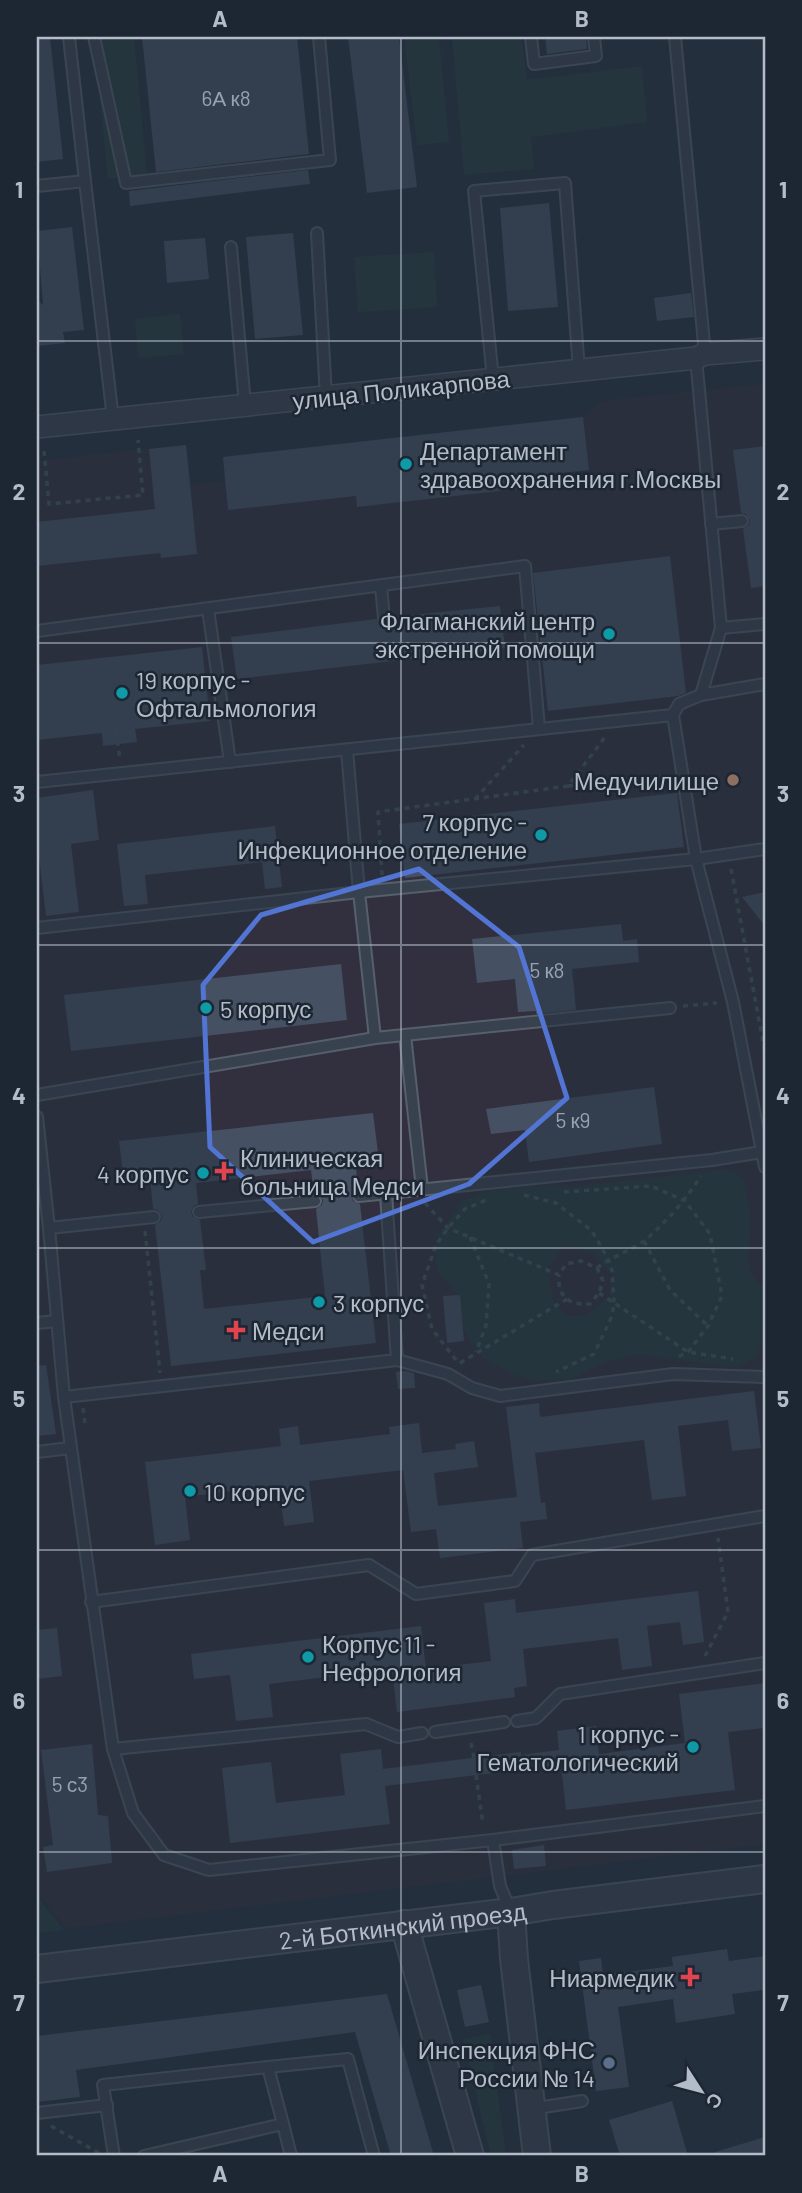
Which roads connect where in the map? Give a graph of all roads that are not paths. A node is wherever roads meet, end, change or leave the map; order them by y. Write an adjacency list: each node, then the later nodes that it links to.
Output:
1 (69, 37): 7 (lane)
2 (94, 37): 3 (lane)
3 (319, 37)
4 (531, 37): 5 (lane)
5 (594, 37)
6 (675, 37): 12 (lane)
7 (85, 181): 8 (lane); 17 (lane)
8 (37, 186)
9 (317, 233): 15 (lane)
10 (230, 247): 16 (lane)
11 (765, 349): 12 (street, улица Поликарпова)
12 (700, 356): 13 (street, улица Поликарпова); 20 (lane)
13 (579, 370): 14 (street, улица Поликарпова); 14 (lane)
14 (493, 379): 15 (street, улица Поликарпова)
15 (326, 397): 16 (street, улица Поликарпова)
16 (245, 405): 17 (street, улица Поликарпова)
17 (113, 419): 18 (street, улица Поликарпова)
18 (37, 427)
19 (742, 520): 20 (lane)
20 (711, 524): 25 (lane)
21 (381, 586): 22 (lane); 23 (lane); 30 (lane)
22 (208, 609): 26 (lane); 32 (lane)
23 (384, 618)
24 (765, 624): 25 (lane)
25 (721, 628): 28 (lane)
26 (37, 631)
27 (765, 684): 28 (lane)
28 (701, 695): 29 (lane)
29 (673, 715): 30 (lane); 35 (lane)
30 (539, 728): 31 (lane)
31 (346, 750): 32 (lane); 36 (lane)
32 (230, 762): 33 (lane)
33 (37, 782)
34 (765, 849): 35 (lane)
35 (696, 859): 36 (lane); 43 (lane)
36 (359, 892): 37 (lane); 40 (lane)
37 (37, 928)
38 (670, 1008): 39 (lane)
39 (405, 1035): 40 (lane); 45 (lane)
40 (375, 1038): 41 (lane)
41 (37, 1095)
42 (37, 1117): 51 (lane)
43 (762, 1152): 44 (lane); 45 (lane)
44 (765, 1167)
45 (416, 1189): 46 (lane)
46 (386, 1194): 47 (lane); 54 (lane)
47 (359, 1196)
48 (315, 1201): 49 (lane)
49 (199, 1212)
50 (149, 1218): 51 (lane)
51 (49, 1228): 52 (lane)
52 (57, 1321): 53 (lane); 56 (lane)
53 (37, 1323)
54 (397, 1360): 55 (lane); 56 (lane)
55 (765, 1377)
56 (64, 1397): 57 (lane)
57 (70, 1448): 58 (lane); 60 (lane)
58 (37, 1452)
59 (765, 1516): 60 (lane)
60 (91, 1602): 66 (lane)
61 (765, 1664): 62 (lane)
62 (517, 1721)
63 (504, 1722): 64 (lane)
64 (435, 1732)
65 (422, 1733): 66 (lane)
66 (113, 1749): 68 (lane)
67 (765, 1806): 68 (lane)
68 (493, 1840): 70 (lane)
69 (765, 1879): 70 (street, 2-й Боткинский проезд)
70 (511, 1912): 71 (street, 2-й Боткинский проезд); 76 (street)
71 (404, 1924): 72 (street, 2-й Боткинский проезд); 83 (street)
72 (37, 1969)
73 (268, 2067): 75 (lane); 78 (lane); 82 (lane)
74 (582, 2101): 76 (lane)
75 (107, 2105): 77 (lane); 79 (lane)
76 (531, 2109): 84 (street)
77 (37, 2113)
78 (283, 2124): 80 (lane); 81 (lane)
79 (114, 2156)
80 (144, 2156)
81 (291, 2156)
82 (374, 2156)
83 (470, 2156)
84 (537, 2156)

